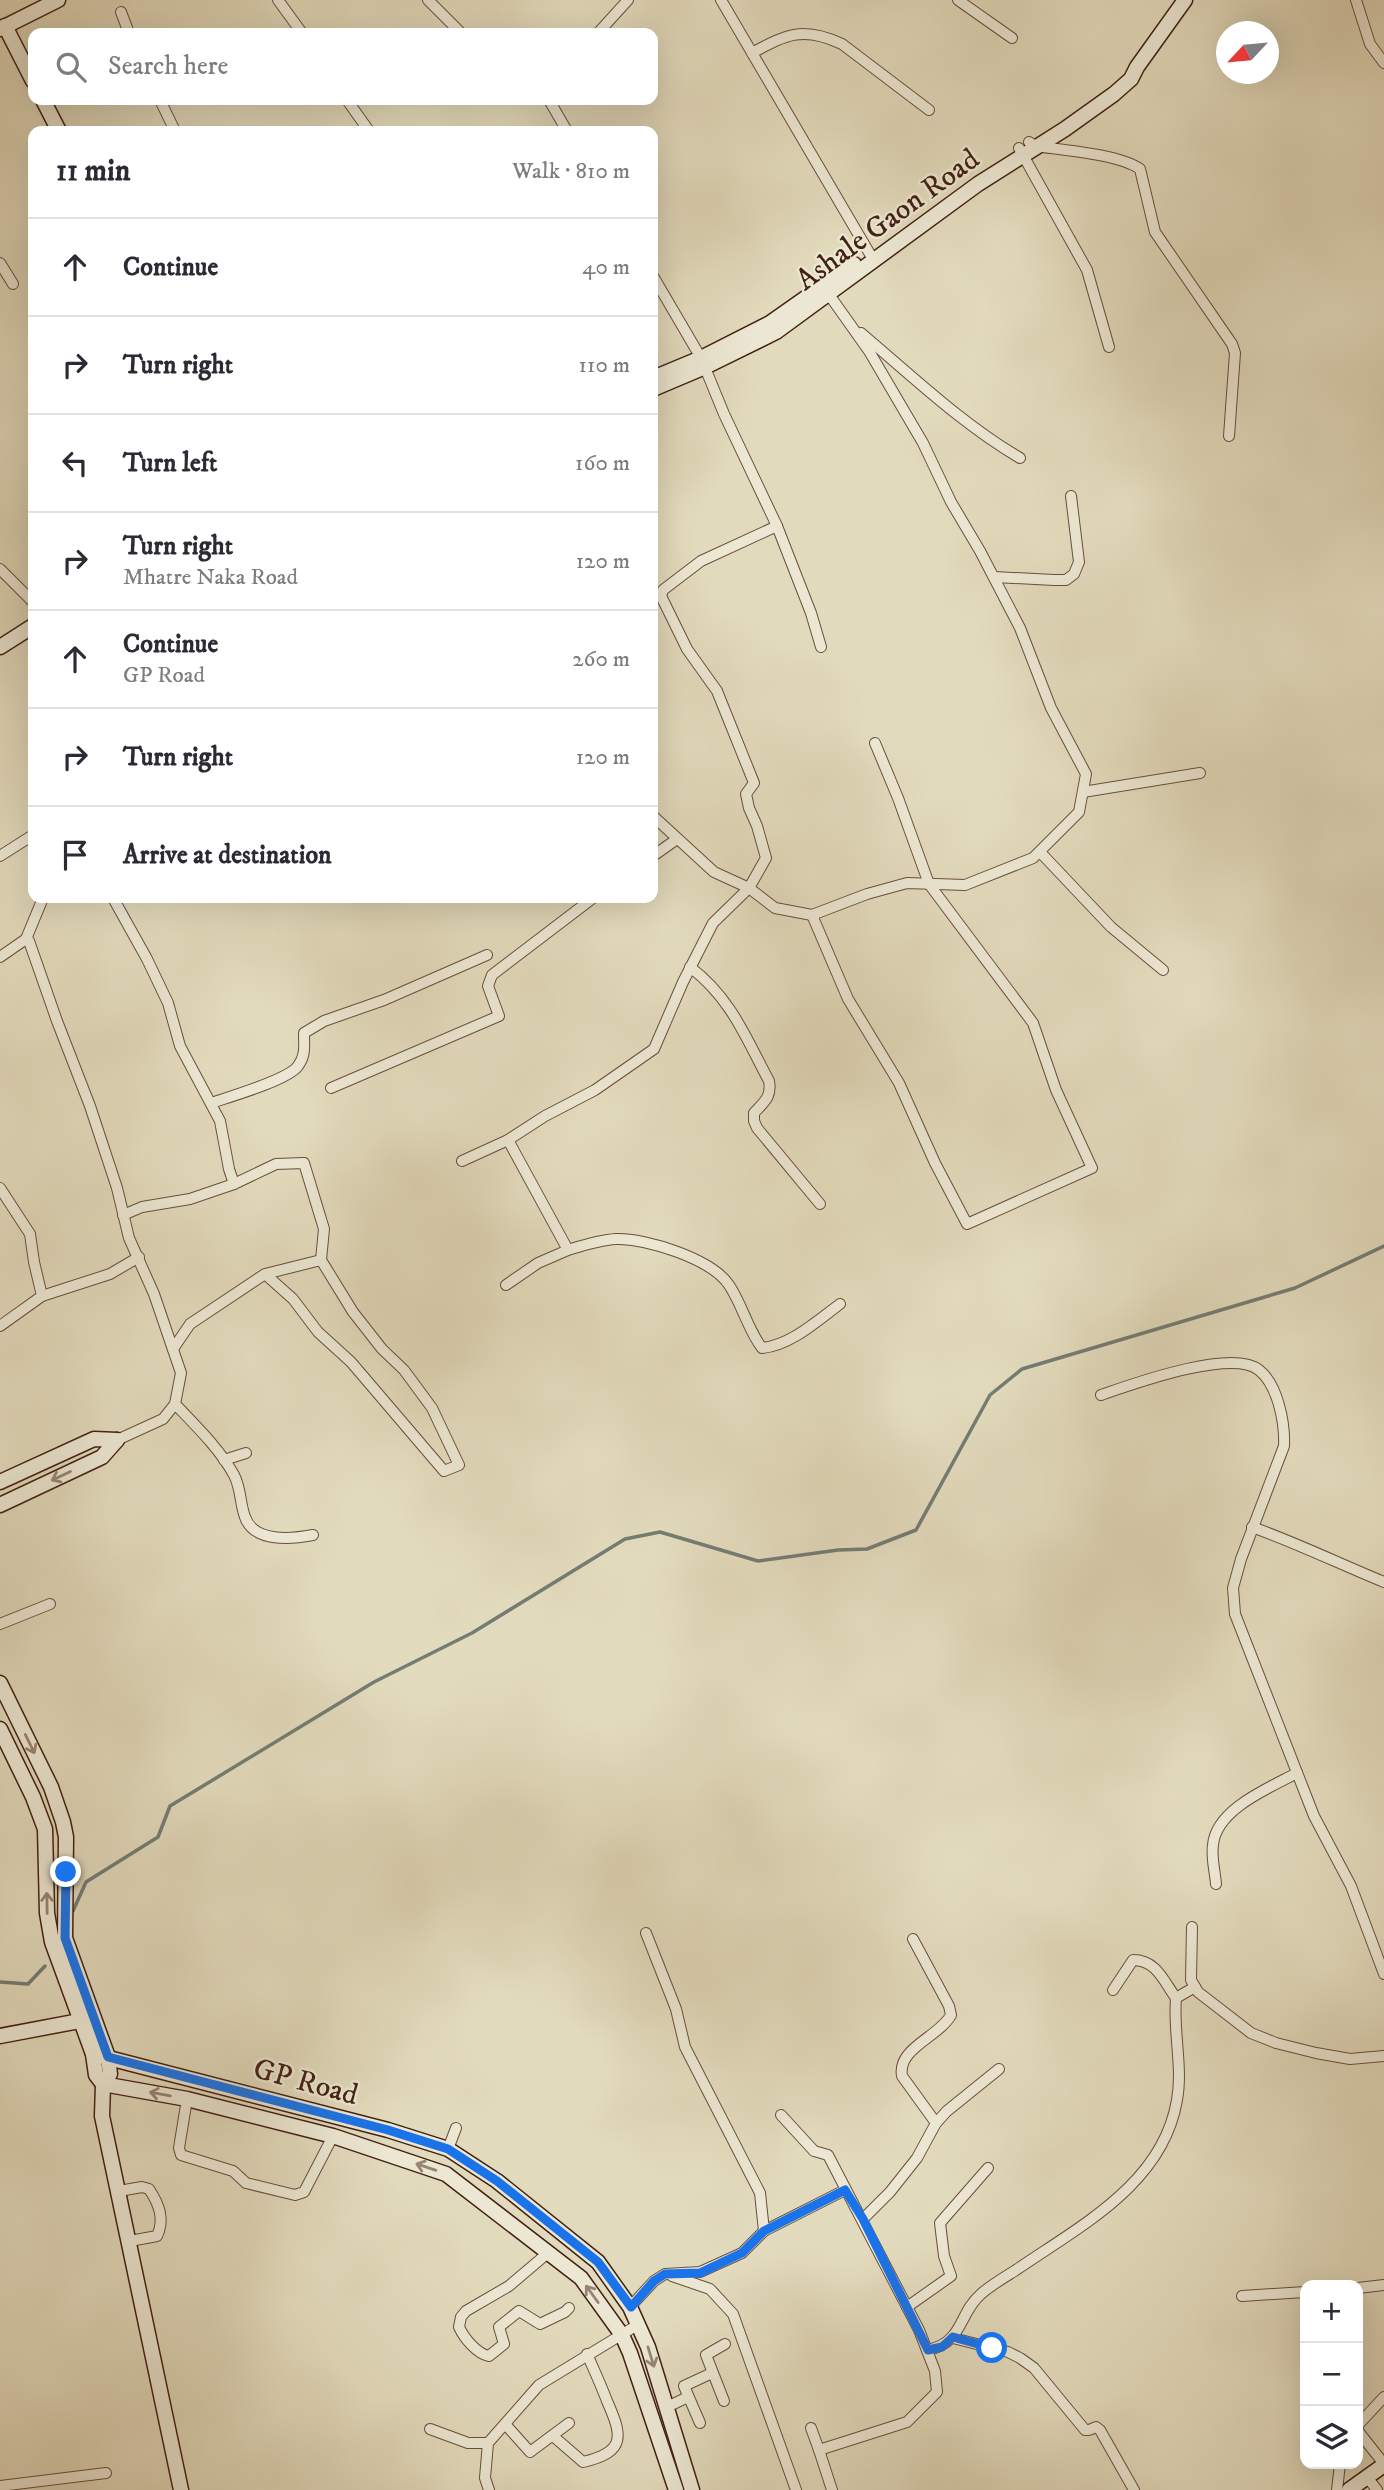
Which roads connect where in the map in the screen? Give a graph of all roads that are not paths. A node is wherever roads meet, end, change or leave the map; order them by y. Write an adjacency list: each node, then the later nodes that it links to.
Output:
1 (58, 0): 10 (street)
2 (278, 0): 12 (street)
3 (428, 0): 13 (street)
4 (628, 0): 14 (street)
5 (721, 0): 16 (street)
6 (958, 0): 15 (street)
7 (1185, 0): 28 (street, Ashale Gaon Road)
8 (1356, 0): 17 (street)
9 (121, 12): 11 (street)
10 (3, 27): 18 (street)
11 (127, 28)
12 (298, 28)
13 (456, 28)
14 (603, 28)
15 (1012, 38)
16 (752, 53): 23 (street); 29 (street)
17 (1384, 62)
18 (28, 72)
19 (46, 105): 24 (street)
20 (162, 105): 25 (street)
21 (351, 105): 26 (street)
22 (552, 105): 27 (street)
23 (929, 110)
24 (56, 126)
25 (173, 126)
26 (366, 126)
27 (564, 126)
28 (1026, 148): 29 (street, Ashale Gaon Road); 35 (street); 39 (street)
29 (871, 258): 33 (street, Ashale Gaon Road)
30 (0, 263): 31 (street)
31 (13, 284)
32 (658, 285): 36 (street)
33 (826, 290): 34 (street); 36 (street, Ashale Gaon Road)
34 (849, 323): 40 (street); 44 (street)
35 (1109, 347)
36 (703, 362): 37 (street, Ashale Gaon Road); 38 (street, Ashale Gaon Road); 42 (street)
37 (658, 376)
38 (658, 386)
39 (1229, 436)
40 (1020, 458)
41 (1071, 496): 44 (street)
42 (777, 526): 48 (street); 59 (street)
43 (0, 569): 45 (street)
44 (993, 577): 51 (street)
45 (28, 597)
46 (28, 629): 47 (street)
47 (0, 647)
48 (821, 647)
49 (875, 743): 58 (street)
50 (1200, 773): 51 (street)
51 (1083, 792): 56 (street)
52 (658, 821): 54 (street)
53 (28, 838): 57 (street)
54 (677, 839): 55 (street); 59 (street)
55 (658, 852)
56 (1040, 852): 58 (street); 68 (street)
57 (0, 856)
58 (929, 884): 63 (street); 63 (street)
59 (749, 888): 63 (street); 67 (street)
60 (41, 903): 64 (street)
61 (116, 903): 70 (street)
62 (586, 903): 69 (street)
63 (812, 915)
64 (26, 939): 66 (street); 76 (street)
65 (487, 955): 70 (street)
66 (0, 957)
67 (690, 967): 71 (street); 75 (street)
68 (1163, 970)
69 (331, 1088)
70 (211, 1103): 73 (street)
71 (508, 1140): 72 (street); 77 (street)
72 (462, 1161)
73 (234, 1184): 76 (street); 79 (street)
74 (0, 1188): 82 (street)
75 (820, 1205)
76 (123, 1215): 78 (street)
77 (568, 1250): 81 (street); 83 (street)
78 (139, 1257): 82 (street); 85 (street)
79 (321, 1260): 80 (street); 80 (street)
80 (265, 1274): 85 (street)
81 (506, 1285)
82 (42, 1296): 84 (street)
83 (840, 1304)
84 (0, 1326)
85 (173, 1349): 87 (street)
86 (1101, 1395): 93 (street)
87 (175, 1404): 88 (street); 90 (street)
88 (117, 1440): 91 (street); 92 (street, one-way to 92)
89 (246, 1453): 90 (street)
90 (224, 1460): 94 (street)
91 (0, 1482)
92 (0, 1505)
93 (1252, 1527): 95 (street); 100 (street)
94 (313, 1535)
95 (1384, 1582)
96 (50, 1604): 97 (street)
97 (0, 1623)
98 (0, 1685): 101 (street, one-way to 101)
99 (0, 1729): 102 (street)
100 (1297, 1773): 103 (street); 107 (street)
101 (63, 1822): 102 (street); 111 (street)
102 (45, 1829): 111 (street, one-way to 102)
103 (1216, 1884)
104 (1192, 1927): 108 (street)
105 (646, 1933): 130 (street)
106 (913, 1939): 119 (street)
107 (1384, 1974)
108 (1195, 1987): 110 (street); 114 (street)
109 (1113, 1990): 110 (street)
110 (1176, 1998): 144 (street)
111 (88, 2019): 112 (street); 113 (street)
112 (0, 2036)
113 (100, 2055): 116 (street); 122 (street, GP Road)
114 (1384, 2056)
115 (999, 2069): 119 (street)
116 (103, 2084): 117 (street, GP Road, one-way to 116); 126 (street)
117 (187, 2099): 121 (street, GP Road); 121 (street)
118 (781, 2115): 125 (street)
119 (936, 2123): 128 (street)
120 (456, 2128): 122 (street)
121 (333, 2136): 127 (street, GP Road, one-way to 121)
122 (448, 2149): 124 (street, GP Road)
123 (988, 2168): 139 (street)
124 (497, 2181): 127 (street); 129 (street, GP Road)
125 (845, 2190): 128 (street); 130 (street)
126 (119, 2191): 131 (street); 131 (street)
127 (485, 2202): 132 (street, GP Road)
128 (863, 2219): 139 (street)
129 (551, 2223): 132 (street); 140 (street, GP Road)
130 (764, 2231): 134 (street)
131 (130, 2241): 168 (street)
132 (536, 2241): 133 (street, GP Road)
133 (549, 2252): 141 (street); 143 (street, GP Road, one-way to 133)
134 (665, 2274): 140 (street); 172 (street)
135 (1384, 2285): 136 (street)
136 (1363, 2287)
137 (1300, 2292): 138 (street)
138 (1242, 2296)
139 (907, 2306): 146 (street)
140 (631, 2307): 142 (street, GP Road)
141 (569, 2308)
142 (639, 2324): 143 (street); 152 (street, GP Road, one-way to 152)
143 (622, 2335): 147 (street); 170 (street, GP Road)
144 (953, 2337): 146 (street); 174 (street)
145 (725, 2344): 148 (street)
146 (928, 2350): 162 (street)
147 (587, 2354): 156 (street); 159 (street)
148 (712, 2373): 150 (street); 151 (street)
149 (1384, 2397): 153 (street)
150 (688, 2398): 152 (street); 155 (street)
151 (724, 2401)
152 (667, 2407): 171 (street, GP Road)
153 (1363, 2420)
154 (569, 2423): 159 (street)
155 (700, 2423)
156 (505, 2424): 159 (street); 161 (street)
157 (811, 2428): 162 (street)
158 (430, 2429): 161 (street)
159 (553, 2436)
160 (1363, 2437): 163 (street)
161 (488, 2443): 169 (street)
162 (819, 2449): 173 (street)
163 (1384, 2464): 166 (street)
164 (1339, 2469): 175 (street)
165 (106, 2473): 167 (street)
166 (1367, 2477): 176 (street); 177 (street)
167 (0, 2486)
168 (181, 2490)
169 (489, 2490)
170 (676, 2490)
171 (692, 2490)
172 (796, 2490)
173 (832, 2490)
174 (1135, 2490)
175 (1337, 2490)
176 (1349, 2490)
177 (1377, 2490)

